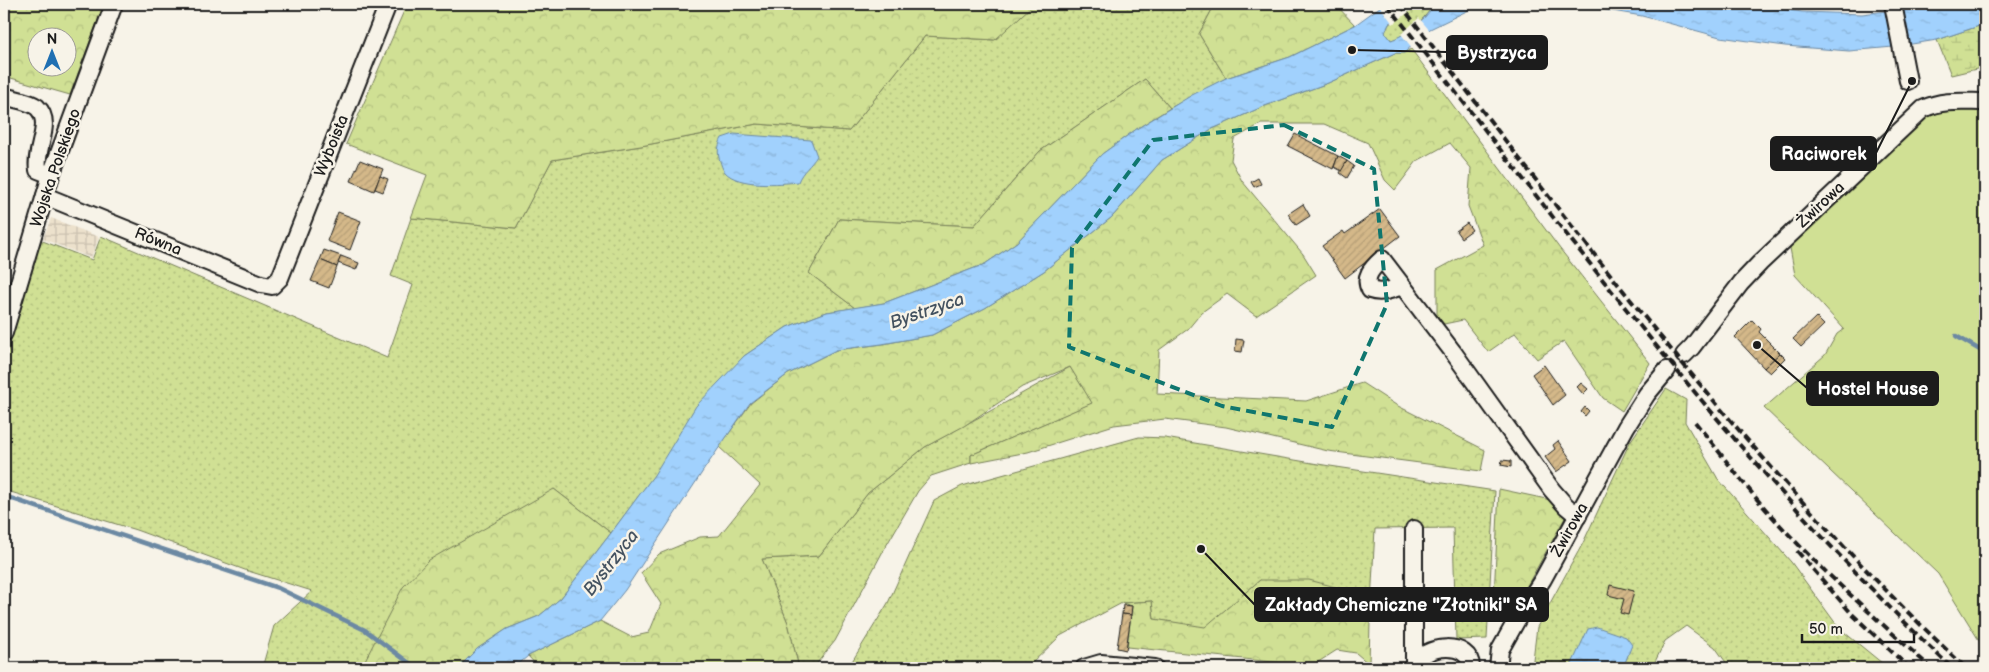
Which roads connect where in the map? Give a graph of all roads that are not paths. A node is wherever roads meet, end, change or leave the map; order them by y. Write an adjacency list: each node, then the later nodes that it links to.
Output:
1 (114, 4): 7 (street, Wojska Polskiego)
2 (388, 4): 9 (street, Wyboista)
3 (1893, 4): 4 (street)
4 (1908, 81)
5 (4, 96): 7 (street)
6 (1985, 102): 12 (street, Żwirowa)
7 (51, 175): 8 (street, Wojska Polskiego)
8 (45, 196): 9 (street, Równa); 11 (street, Wojska Polskiego)
9 (272, 286)
10 (1402, 286): 14 (street)
11 (4, 333)
12 (1684, 355)
13 (1667, 370): 14 (street, Żwirowa)
14 (1578, 516): 20 (street, Żwirowa)
15 (1414, 530): 16 (street)
16 (1413, 666): 19 (street)
17 (1084, 668): 18 (street)
18 (1155, 668)
19 (1471, 668)
20 (1498, 668)

